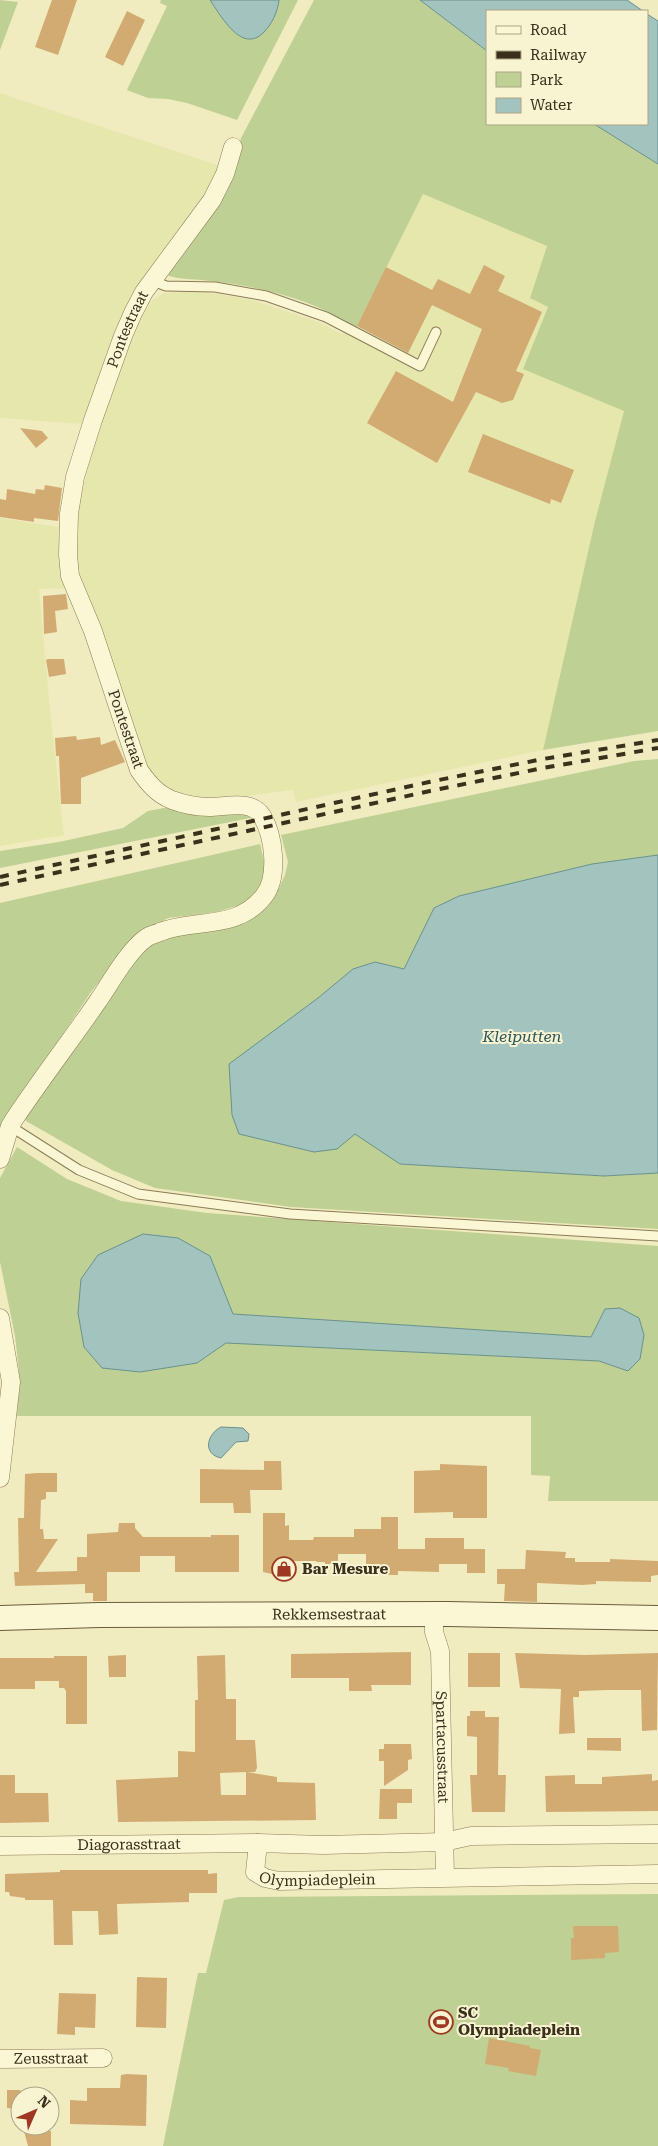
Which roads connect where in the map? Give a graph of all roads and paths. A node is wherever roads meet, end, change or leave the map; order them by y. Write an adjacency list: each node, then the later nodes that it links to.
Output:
1 (233, 147): 2 (street, Pontestraat)
2 (153, 280): 3 (lane); 4 (street, Pontestraat)
3 (436, 332)
4 (10, 1126): 5 (street, Pontestraat); 6 (lane)
5 (0, 1160)
6 (658, 1236)
7 (0, 1318): 8 (street)
8 (0, 1478)
9 (441, 1614): 10 (street, Rekkemsestraat); 11 (street, Rekkemsestraat); 13 (street, Spartacusstraat)
10 (0, 1618)
11 (658, 1618)
12 (658, 1834): 13 (street, Olympiadeplein)
13 (444, 1842): 14 (street, Olympiadeplein); 17 (street)
14 (258, 1843): 15 (street, Diagorasstraat); 17 (street, Olympiadeplein)
15 (0, 1846)
16 (658, 1874): 17 (street, Olympiadeplein)
17 (445, 1877)
18 (103, 2058): 19 (street, Zeusstraat)
19 (0, 2059)

